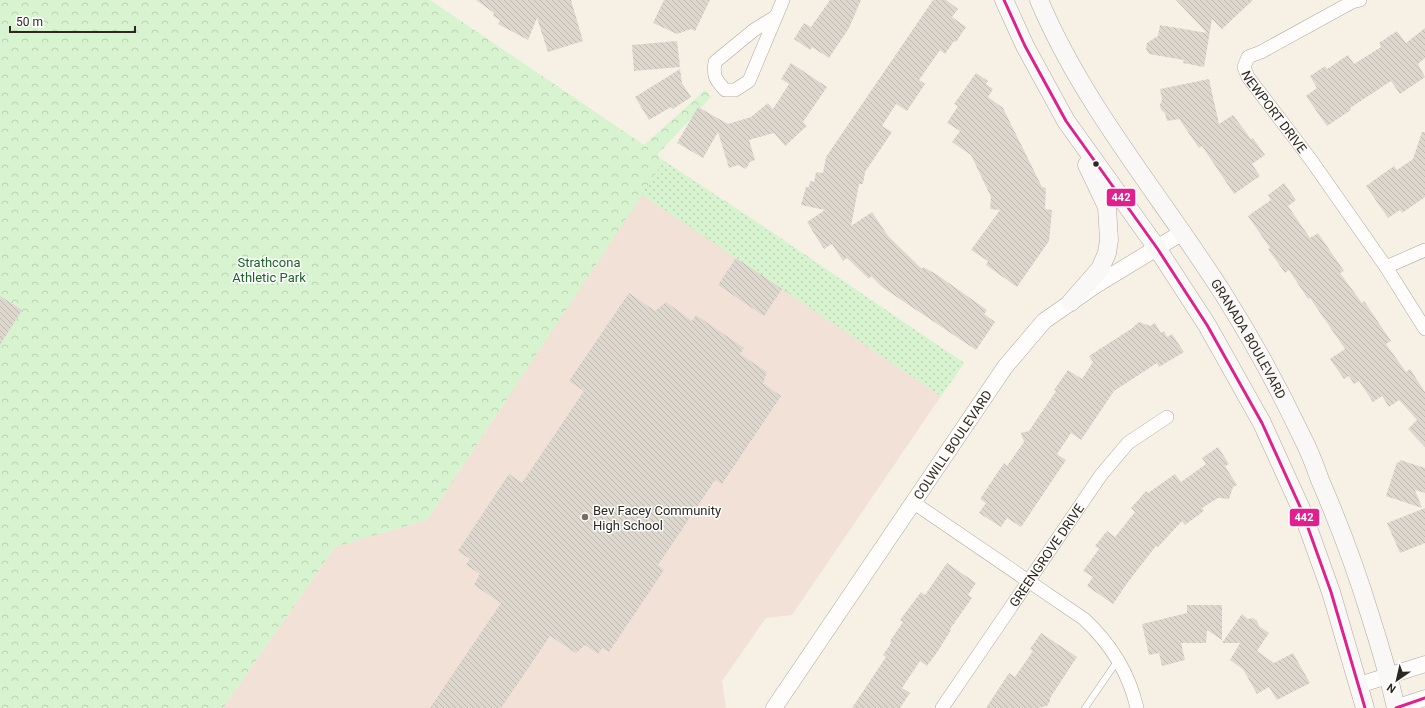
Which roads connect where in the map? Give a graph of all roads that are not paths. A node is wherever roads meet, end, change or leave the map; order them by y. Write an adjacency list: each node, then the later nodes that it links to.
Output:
1 (783, 0): 5 (street)
2 (1004, 0): 6 (main road)
3 (1039, 0): 7 (main road, GRANADA BOULEVARD)
4 (1360, 0): 10 (street, NEWPORT DRIVE)
5 (775, 17): 5 (street)
6 (1066, 121): 8 (main road); 11 (main road)
7 (1183, 232): 8 (street, COLWILL BOULEVARD); 18 (main road, GRANADA BOULEVARD)
8 (1156, 248): 11 (street, COLWILL BOULEVARD); 19 (main road)
9 (1425, 250): 10 (street)
10 (1386, 267): 12 (street, NEWPORT DRIVE)
11 (1071, 302): 14 (street, COLWILL BOULEVARD)
12 (1425, 328)
13 (1167, 417): 15 (street, GREENGROVE DRIVE)
14 (914, 503): 15 (street); 21 (street, COLWILL BOULEVARD)
15 (1028, 581): 16 (street); 22 (street, GREENGROVE DRIVE)
16 (1118, 660): 23 (lane); 24 (street)
17 (1425, 664): 18 (street)
18 (1389, 675): 19 (street); 26 (main road, GRANADA BOULEVARD)
19 (1359, 685): 25 (main road)
20 (1425, 698): 26 (street)
21 (774, 708)
22 (942, 708)
23 (1085, 708)
24 (1137, 708)
25 (1365, 708)
26 (1396, 708)

